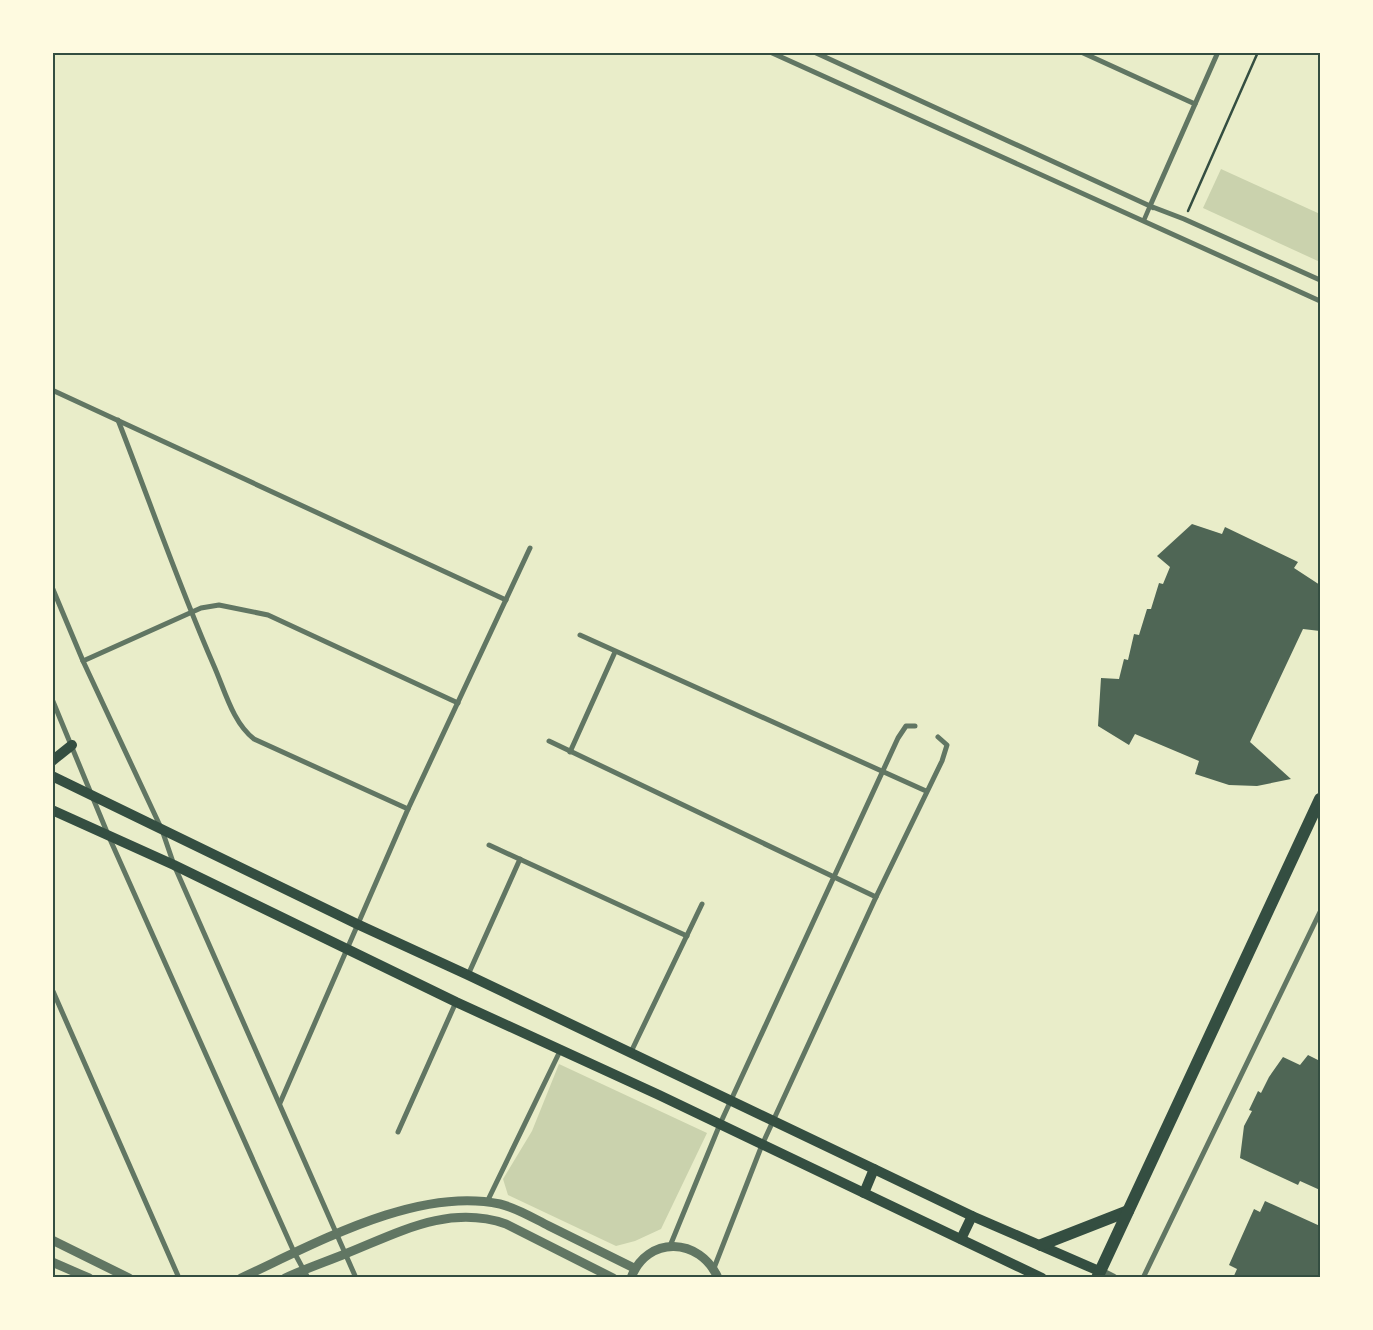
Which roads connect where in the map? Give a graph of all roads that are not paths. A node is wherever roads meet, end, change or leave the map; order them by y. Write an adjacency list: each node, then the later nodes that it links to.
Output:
1 (770, 52): 7 (street)
2 (814, 52): 6 (street)
3 (1081, 52): 5 (street)
4 (1218, 52): 5 (street)
5 (1195, 104): 6 (street)
6 (1150, 206): 7 (street); 8 (street); 9 (street)
7 (1144, 220): 10 (street)
8 (1202, 229)
9 (1320, 280)
10 (1320, 301)
11 (52, 390): 12 (street)
12 (118, 420): 15 (street); 16 (street)
13 (530, 548): 15 (street)
14 (52, 587): 19 (street)
15 (506, 600): 21 (street)
16 (191, 612): 19 (street); 21 (street); 33 (street)
17 (580, 635): 18 (street)
18 (615, 652): 26 (street); 28 (street)
19 (83, 661): 35 (street)
20 (52, 699): 25 (street)
21 (458, 703): 33 (street)
22 (915, 726): 28 (street)
23 (938, 737): 30 (street)
24 (549, 741): 26 (street)
25 (72, 745): 27 (main road); 31 (street)
26 (570, 752): 40 (street)
27 (52, 761)
28 (882, 772): 30 (street); 40 (street)
29 (52, 776): 31 (main road)
30 (926, 791): 41 (street)
31 (93, 796): 35 (main road); 36 (street)
32 (1320, 799): 61 (main road)
33 (408, 809): 44 (street)
34 (52, 810): 36 (main road)
35 (162, 830): 39 (street); 44 (main road)
36 (109, 837): 39 (main road); 68 (street)
37 (489, 844): 38 (street)
38 (520, 859): 45 (street); 47 (street)
39 (174, 865): 46 (main road); 53 (street)
40 (834, 878): 41 (street); 52 (street)
41 (876, 897): 54 (street)
42 (702, 904): 45 (street)
43 (1320, 912): 86 (street)
44 (357, 924): 46 (street); 47 (main road)
45 (687, 936): 51 (street)
46 (345, 949): 49 (main road); 53 (street)
47 (468, 975): 51 (main road)
48 (52, 989): 77 (street)
49 (456, 1002): 50 (main road); 56 (street)
50 (561, 1049): 55 (main road); 60 (street)
51 (630, 1054): 52 (main road)
52 (732, 1102): 54 (main road); 55 (street)
53 (280, 1103): 63 (street)
54 (774, 1122): 57 (street); 58 (main road)
55 (720, 1124): 57 (main road); 67 (street)
56 (398, 1132)
57 (762, 1145): 59 (main road); 72 (street)
58 (874, 1169): 59 (main road); 62 (main road)
59 (864, 1193): 65 (main road)
60 (488, 1202): 63 (street); 71 (street)
61 (1128, 1211): 66 (main road); 74 (main road)
62 (972, 1216): 65 (main road); 66 (main road)
63 (336, 1235): 68 (street); 69 (street)
64 (52, 1240): 76 (street)
65 (961, 1240): 84 (main road)
66 (1041, 1245): 74 (main road)
67 (670, 1246): 71 (street); 72 (street)
68 (294, 1252): 73 (street); 78 (street)
69 (346, 1254): 73 (street); 80 (street); 81 (street)
70 (52, 1262): 75 (street)
71 (634, 1268): 82 (street)
72 (714, 1268): 83 (street)
73 (306, 1273): 79 (street)
74 (1098, 1274): 85 (street)
75 (89, 1278)
76 (129, 1278)
77 (179, 1278)
78 (241, 1278)
79 (285, 1278)
80 (356, 1278)
81 (613, 1278)
82 (630, 1278)
83 (718, 1278)
84 (1042, 1278)
85 (1114, 1278)
86 (1143, 1278)

